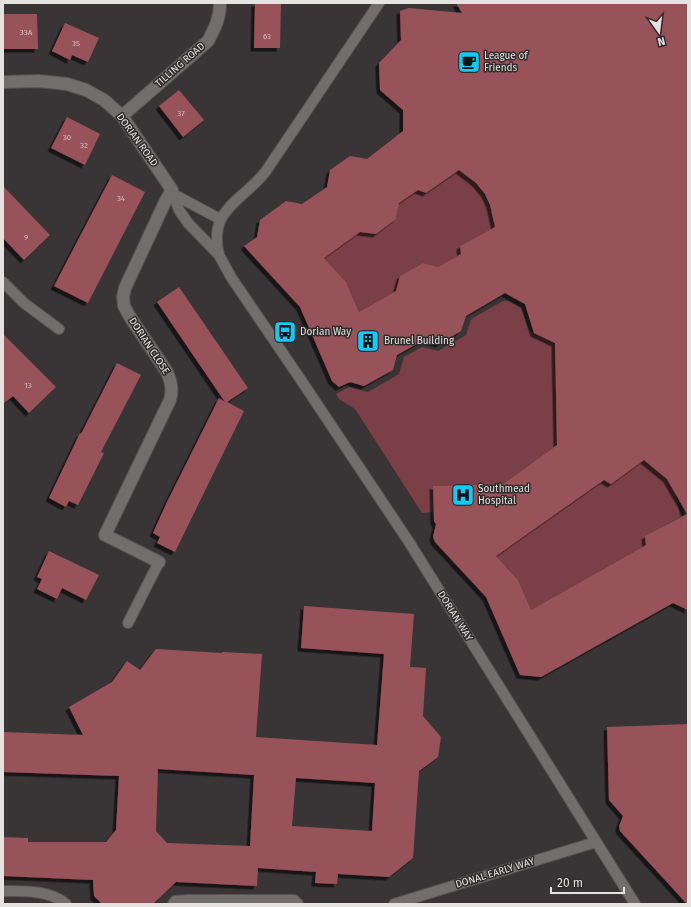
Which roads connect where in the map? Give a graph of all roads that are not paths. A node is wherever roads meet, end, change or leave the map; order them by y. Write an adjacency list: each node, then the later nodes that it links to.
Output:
1 (220, 3): 4 (street, TILLING ROAD)
2 (379, 3): 6 (lane)
3 (3, 82): 4 (street, DORIAN ROAD)
4 (122, 116): 5 (street, DORIAN ROAD)
5 (174, 192): 6 (lane); 7 (lane, DORIAN WAY); 10 (street, DORIAN CLOSE)
6 (220, 219): 7 (lane)
7 (219, 255): 12 (lane, DORIAN WAY)
8 (3, 282): 9 (lane)
9 (59, 329)
10 (159, 562): 11 (lane)
11 (128, 624)
12 (596, 842): 17 (lane, DONAL EARLY WAY); 18 (lane, DORIAN WAY)
13 (3, 892): 14 (lane)
14 (66, 904)
15 (173, 904): 16 (lane)
16 (298, 904)
17 (394, 904)
18 (635, 904)

